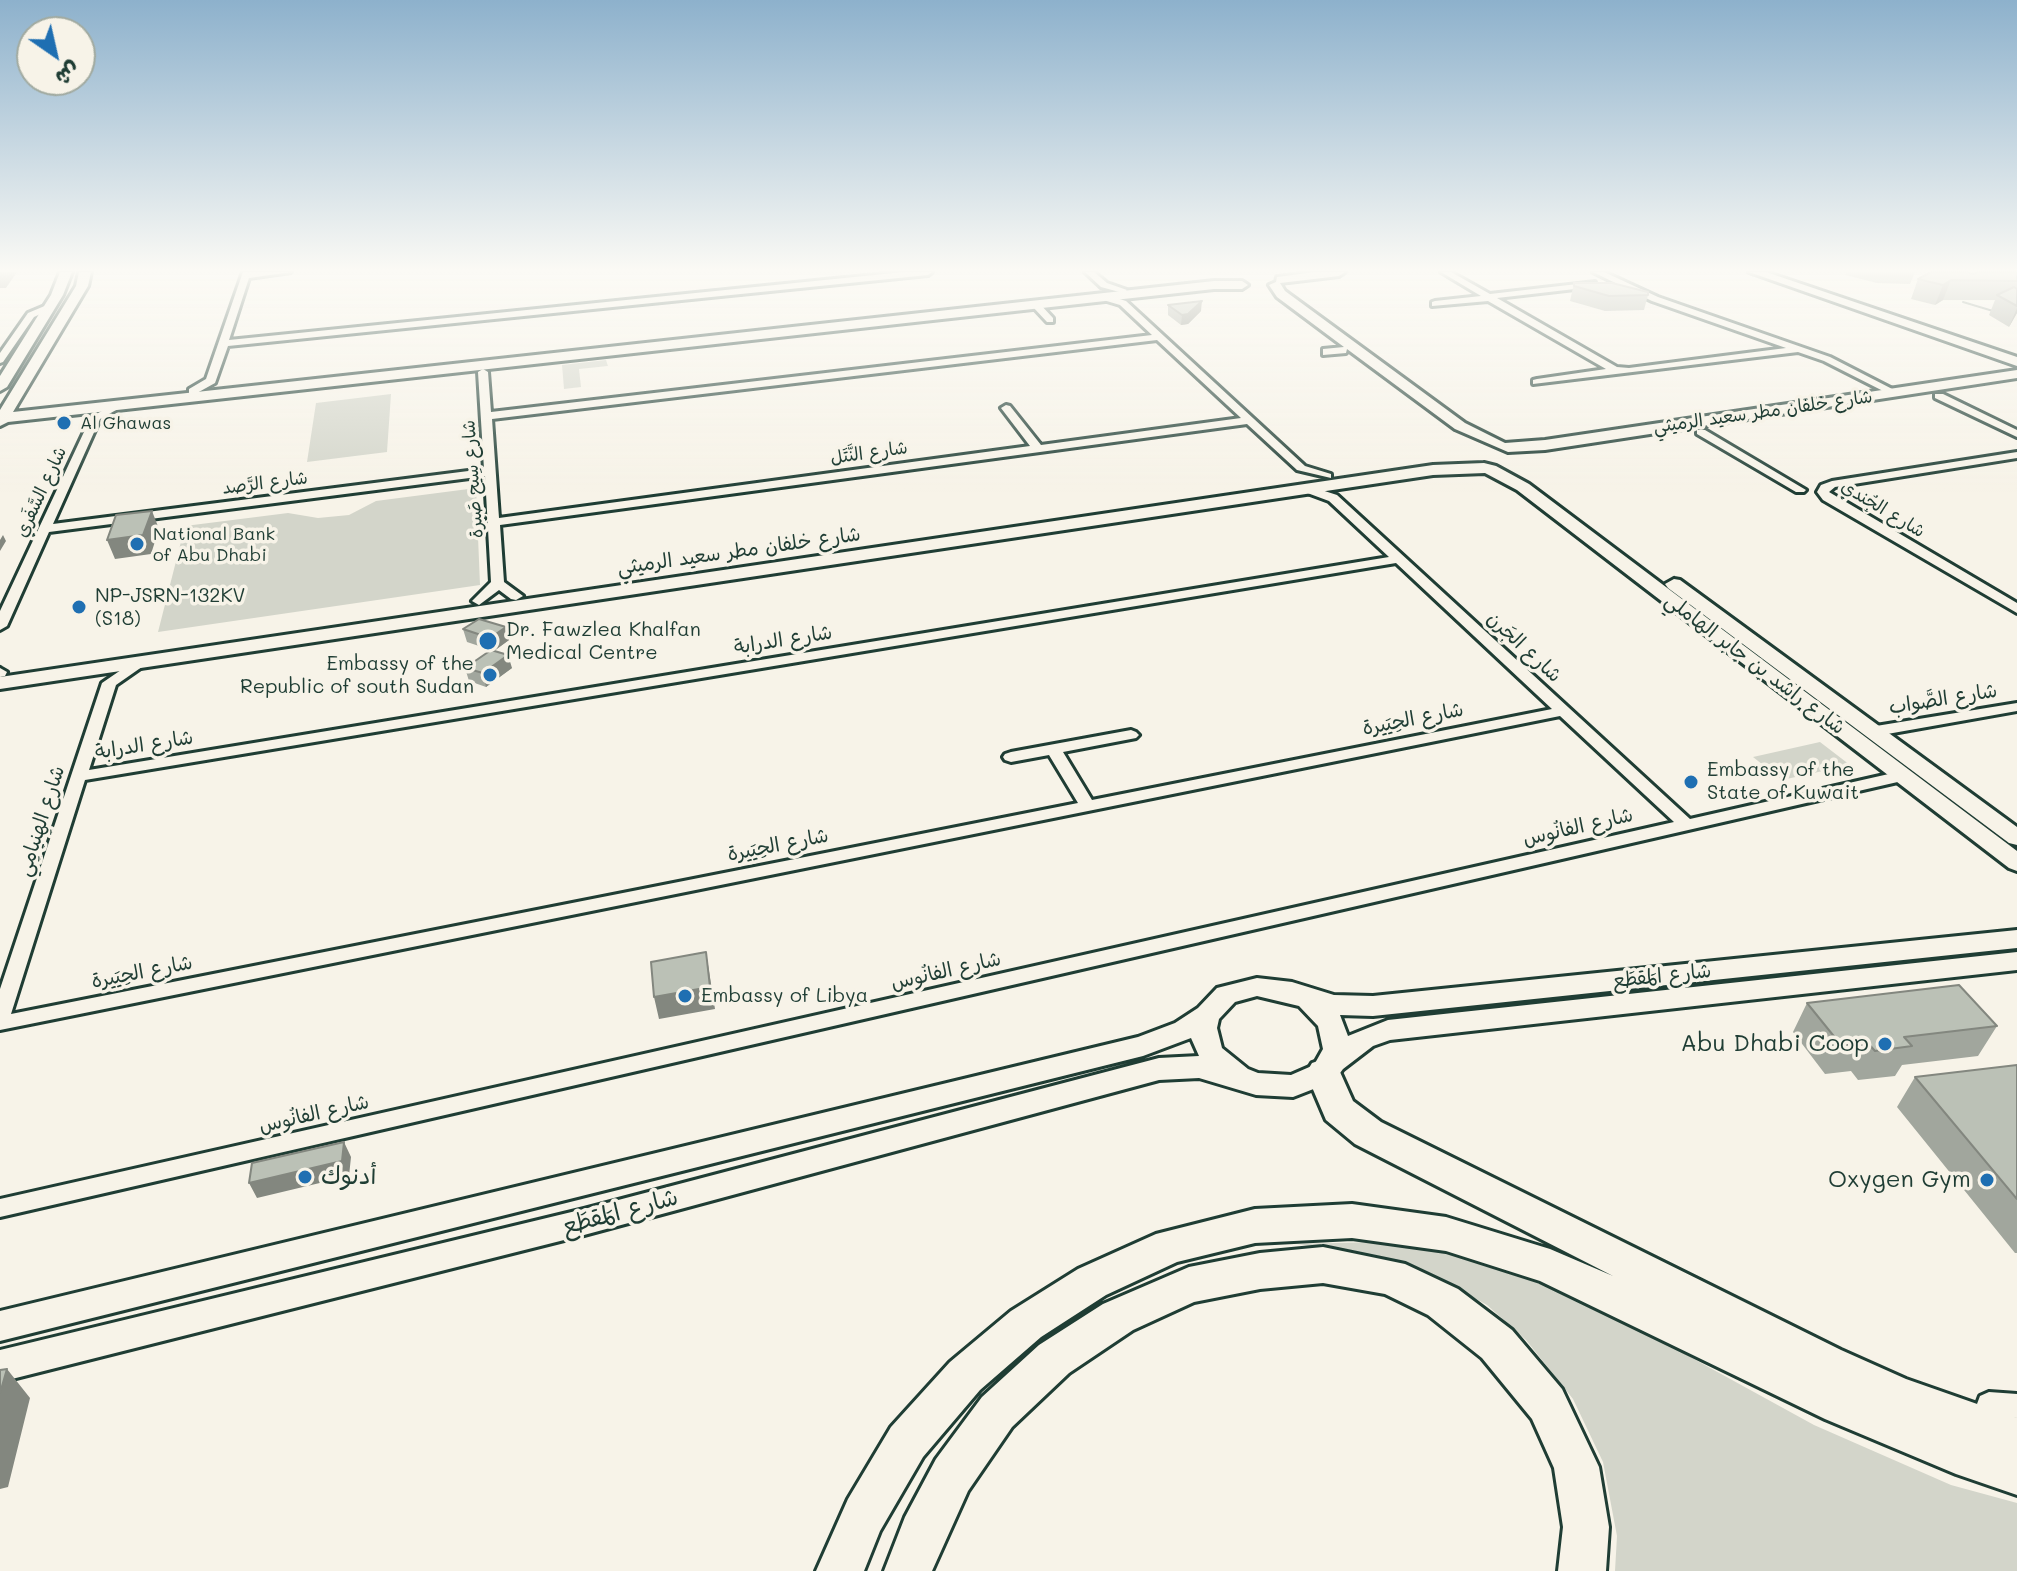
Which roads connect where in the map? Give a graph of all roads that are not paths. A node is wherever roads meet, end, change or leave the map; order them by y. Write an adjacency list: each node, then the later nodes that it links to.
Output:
1 (20, 345): 18 (street)
2 (46, 345): 32 (street)
3 (224, 345): 24 (street)
4 (639, 345): 27 (street)
5 (655, 345): 19 (street)
6 (1088, 345): 33 (street)
7 (1168, 345): 34 (street)
8 (1327, 345): 38 (street)
9 (1351, 345): 37 (street)
10 (1572, 345): 20 (street)
11 (1789, 345): 14 (street)
12 (1971, 345): 15 (street)
13 (1991, 345): 16 (street)
14 (1800, 349): 20 (street); 28 (street)
15 (1982, 349): 17 (street); 22 (street)
16 (2017, 354)
17 (2017, 362)
18 (5, 364): 26 (street)
19 (477, 369): 27 (street); 33 (street, شارع سِيح صَبرة)
20 (1615, 370): 23 (street)
21 (2017, 374): 22 (street, شارع خلفان مطر سعيد الرميثي)
22 (1987, 379): 28 (street, شارع خلفان مطر سعيد الرميثي)
23 (1537, 382)
24 (217, 384): 27 (street); 31 (street)
25 (2017, 385): 29 (street, شارع خلفان مطر سعيد الرميثي)
26 (1, 386)
27 (264, 386): 31 (street)
28 (1895, 393): 37 (street, شارع خلفان مطر سعيد الرميثي)
29 (1939, 396): 35 (street, شارع خلفان مطر سعيد الرميثي); 36 (street)
30 (1006, 408): 39 (street)
31 (91, 409): 32 (street); 32 (street); 49 (street, شارع السَّفَري)
32 (3, 416)
33 (487, 416): 43 (street, شارع سِيح صَبرة)
34 (1249, 420): 39 (street, شارع النَّتَل); 44 (street)
35 (1701, 432): 41 (street, شارع خلفان مطر سعيد الرميثي); 46 (street)
36 (2017, 434)
37 (1503, 446): 38 (street, شارع خلفان مطر سعيد الرميثي); 41 (street, شارع راشد بن جابر الهاملي)
38 (1460, 447): 42 (street, شارع راشد بن جابر الهاملي); 45 (street, شارع خلفان مطر سعيد الرميثي)
39 (1038, 449): 48 (street, شارع النَّتَل)
40 (2017, 455): 54 (street, شارع الجُندي)
41 (1522, 463): 42 (street, شارع خلفان مطر سعيد الرميثي); 64 (street, شارع راشد بن جابر الهاملي)
42 (1487, 469): 45 (street, شارع خلفان مطر سعيد الرميثي); 69 (street, شارع راشد بن جابر الهاملي)
43 (490, 472): 48 (street, شارع سِيح صَبرة); 49 (street, شارع الرَّصد)
44 (1301, 479): 45 (street, شارع خلفان مطر سعيد الرميثي); 47 (street, شارع خلفان مطر سعيد الرميثي)
45 (1331, 486): 50 (street, شارع الجَرن)
46 (1800, 490)
47 (1213, 497): 52 (street, شارع خلفان مطر سعيد الرميثي); 56 (street, شارع خلفان مطر سعيد الرميثي)
48 (494, 522): 51 (street, شارع سِيح صَبرة)
49 (44, 529): 55 (street, شارع السَّفَري)
50 (1399, 559): 63 (street, شارع الجَرن); 68 (street, شارع الدرابة)
51 (498, 583): 52 (street); 53 (street)
52 (516, 596): 53 (street, شارع خلفان مطر سعيد الرميثي)
53 (479, 601): 56 (street, شارع خلفان مطر سعيد الرميثي)
54 (2017, 609)
55 (0, 626)
56 (208, 646): 57 (street, شارع خلفان مطر سعيد الرميثي); 59 (street, شارع خلفان مطر سعيد الرميثي)
57 (142, 662): 58 (street, شارع خلفان مطر سعيد الرميثي); 61 (street)
58 (90, 670): 60 (street, شارع خلفان مطر سعيد الرميثي); 61 (street)
59 (0, 673)
60 (0, 683)
61 (109, 683): 68 (street, شارع الهِنيامِي)
62 (2017, 707): 64 (street, شارع الصَّواب)
63 (1564, 711): 70 (street, شارع الحِيَيرة); 71 (street, شارع الجَرن)
64 (1876, 731): 72 (street, شارع راشد بن جابر الهاملي)
65 (1131, 735): 66 (street)
66 (1053, 749): 67 (street); 70 (street)
67 (1011, 757)
68 (79, 776): 77 (street, شارع الهِنيامِي)
69 (1902, 776): 71 (street, شارع الفانُوس); 73 (street); 74 (street, شارع راشد بن جابر الهاملي)
70 (1088, 806): 80 (street, شارع الحِيَيرة)
71 (1687, 825): 83 (street, شارع الفانُوس)
72 (2017, 838)
73 (2017, 853)
74 (2017, 863)
75 (2017, 939): 78 (street, شارع المَقطَع)
76 (2017, 961): 81 (street, شارع المَقطَع)
77 (4, 991): 80 (street, شارع الهِنيامِي)
78 (1308, 999): 79 (street); 81 (street)
79 (1207, 1015): 82 (street); 84 (street, شارع المَقطَع)
80 (0, 1020)
81 (1328, 1067): 82 (street); 88 (highway)
82 (1238, 1077): 85 (street, شارع المَقطَع)
83 (0, 1208)
84 (0, 1326)
85 (0, 1366)
86 (1989, 1404): 87 (street)
87 (2017, 1406)
88 (2017, 1440)
89 (2017, 1472): 91 (highway)
90 (915, 1553): 92 (highway)
91 (840, 1571)
92 (1582, 1571)

